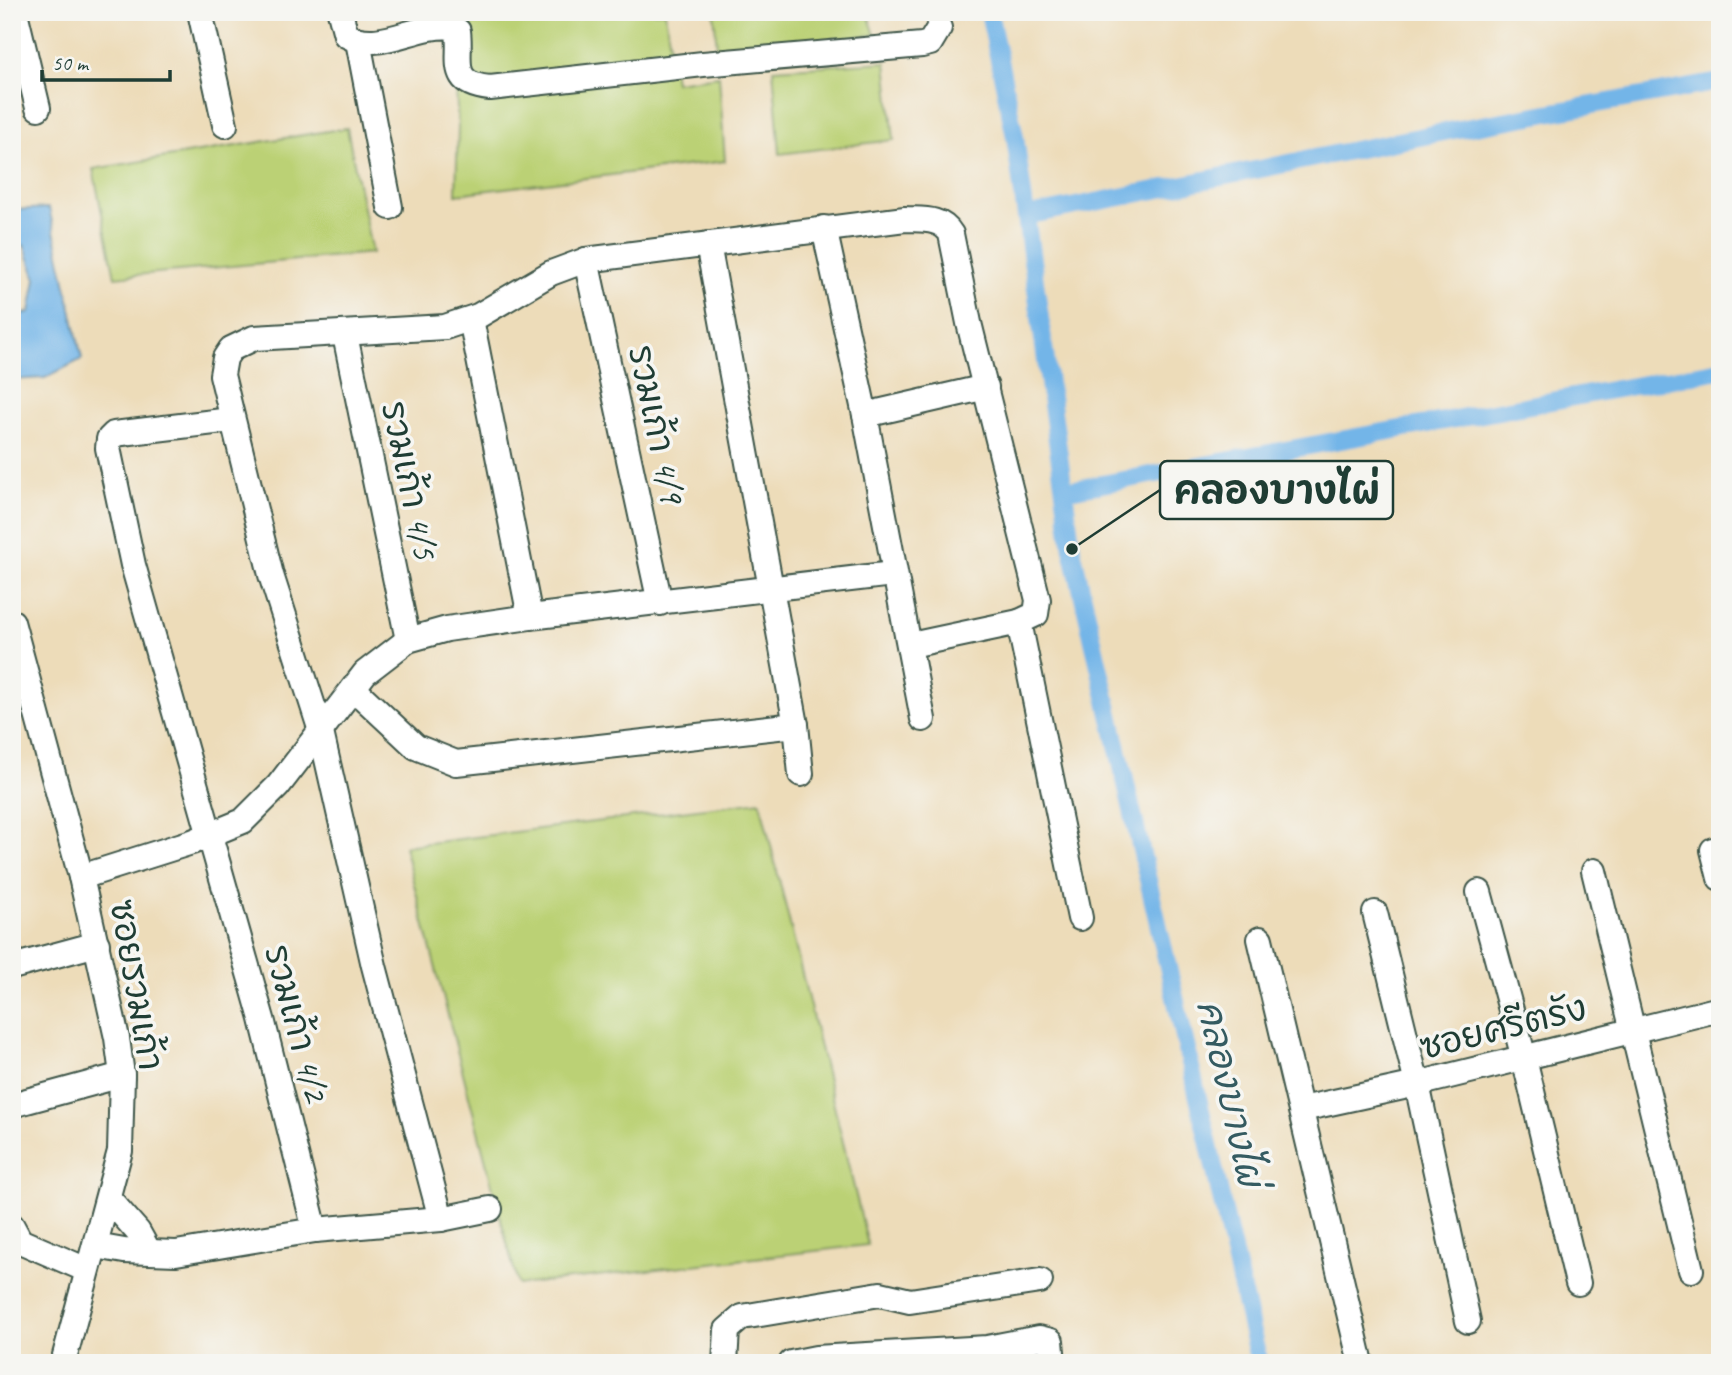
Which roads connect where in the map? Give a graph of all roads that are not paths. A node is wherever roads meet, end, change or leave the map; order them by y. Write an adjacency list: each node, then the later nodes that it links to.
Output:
1 (16, 12): 6 (street)
2 (200, 12): 7 (street)
3 (340, 12): 5 (street)
4 (939, 28): 5 (street)
5 (358, 41): 8 (street)
6 (38, 108)
7 (225, 125)
8 (390, 207)
9 (824, 228): 10 (street); 14 (street); 15 (street)
10 (708, 244): 11 (street); 18 (street)
11 (586, 260): 12 (street); 19 (street, รวมเก้า 4/9)
12 (471, 319): 13 (street); 20 (street)
13 (345, 335): 16 (street); 23 (street, รวมเก้า 4/5)
14 (986, 387): 15 (street); 22 (street)
15 (865, 415): 17 (street)
16 (231, 420): 28 (street); 30 (street, รวมเก้า 4/2)
17 (893, 574): 18 (street); 24 (street)
18 (772, 590): 19 (street); 27 (street)
19 (660, 603): 20 (street)
20 (530, 617): 23 (street)
21 (12, 622): 33 (street, ซอยรวมเก้า)
22 (1019, 622): 24 (street); 37 (street)
23 (408, 640): 25 (street)
24 (911, 645): 26 (street)
25 (354, 689): 27 (street); 28 (street)
26 (923, 719)
27 (796, 724): 29 (street)
28 (320, 728): 30 (street); 50 (street)
29 (801, 774)
30 (210, 835): 33 (street); 52 (street, รวมเก้า 4/2)
31 (1713, 850): 34 (street)
32 (1594, 871): 42 (street)
33 (81, 877): 39 (street, ซอยรวมเก้า)
34 (1720, 878)
35 (1479, 892): 43 (street)
36 (1375, 913): 45 (street)
37 (1080, 918)
38 (1260, 939): 47 (street)
39 (97, 944): 40 (street); 44 (street, ซอยรวมเก้า)
40 (12, 967)
41 (1720, 1009): 42 (street, ซอยศรีตรัง)
42 (1635, 1032): 43 (street, ซอยศรีตรัง); 56 (street)
43 (1524, 1058): 45 (street, ซอยศรีตรัง); 58 (street)
44 (122, 1075): 46 (street); 48 (street, ซอยรวมเก้า)
45 (1417, 1084): 47 (street, ซอยศรีตรัง); 59 (street)
46 (12, 1105)
47 (1302, 1109): 66 (street)
48 (109, 1199): 53 (street, ซอยรวมเก้า); 54 (street)
49 (490, 1209): 50 (street)
50 (441, 1219): 52 (street)
51 (12, 1226): 55 (street)
52 (315, 1230): 54 (street)
53 (96, 1245): 54 (street); 55 (street, ซอยรวมเก้า)
54 (148, 1250)
55 (88, 1270): 62 (street, ซอยรวมเก้า)
56 (1691, 1270)
57 (1040, 1281): 63 (street)
58 (1578, 1283)
59 (1468, 1321)
60 (987, 1355): 61 (street); 65 (street)
61 (924, 1358): 64 (street)
62 (63, 1363)
63 (725, 1363)
64 (791, 1363)
65 (1053, 1363)
66 (1361, 1363)

